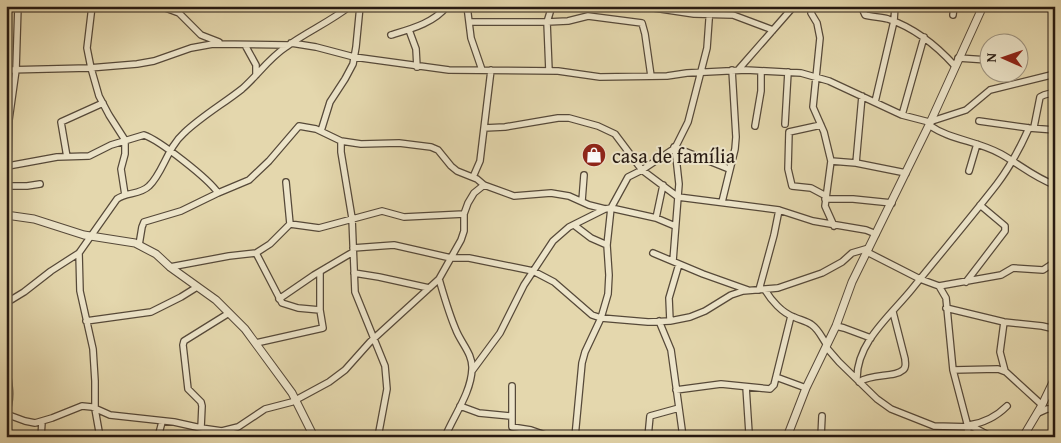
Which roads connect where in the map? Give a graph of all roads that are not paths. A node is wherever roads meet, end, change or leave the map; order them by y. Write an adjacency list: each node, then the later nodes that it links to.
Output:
1 (18, 6): 36 (street)
2 (92, 6): 34 (street)
3 (160, 6): 26 (street)
4 (350, 6): 27 (street)
5 (360, 6): 29 (street)
6 (447, 6): 22 (street)
7 (467, 6): 20 (street)
8 (552, 6): 21 (street)
9 (710, 6): 17 (street)
10 (794, 6): 23 (street)
11 (813, 6): 47 (street)
12 (862, 6): 19 (street)
13 (895, 6): 19 (street)
14 (954, 6): 18 (street)
15 (983, 6): 30 (street)
16 (654, 8): 17 (street)
17 (710, 14): 23 (street); 43 (street)
18 (953, 15)
19 (894, 21): 25 (street); 50 (street)
20 (470, 22): 21 (street); 37 (street)
21 (547, 22): 40 (street); 46 (street)
22 (409, 30): 24 (street); 33 (street)
23 (772, 30): 39 (street)
24 (392, 35)
25 (924, 37): 32 (street); 52 (street)
26 (223, 44): 28 (street); 34 (street)
27 (290, 44): 28 (street); 29 (street); 45 (street)
28 (245, 45): 45 (street)
29 (354, 57): 33 (street); 61 (street)
30 (958, 58): 31 (street); 32 (street)
31 (978, 59)
32 (955, 66): 54 (street)
33 (417, 67): 37 (street)
34 (90, 68): 36 (street); 51 (street)
35 (6, 70): 36 (street)
36 (16, 70): 71 (street)
37 (482, 70): 38 (street)
38 (491, 70): 40 (street); 59 (street)
39 (735, 70): 41 (street); 43 (street); 72 (street)
40 (549, 71): 46 (street)
41 (761, 71): 42 (street); 57 (street)
42 (788, 72): 47 (street); 55 (street)
43 (700, 73): 46 (street); 65 (street)
44 (1055, 74): 54 (street)
45 (256, 75): 66 (street)
46 (652, 76)
47 (816, 76): 49 (street); 56 (street)
48 (1055, 92): 58 (street)
49 (862, 96): 50 (street); 70 (street)
50 (876, 102): 52 (street)
51 (102, 103): 62 (street); 67 (street)
52 (902, 115): 54 (street)
53 (979, 120): 58 (street)
54 (929, 123): 64 (street); 75 (street)
55 (785, 124)
56 (821, 125): 68 (street); 88 (street)
57 (755, 126)
58 (1032, 127): 60 (street); 69 (street)
59 (484, 128): 73 (street); 77 (street)
60 (1055, 130)
61 (321, 131): 63 (street); 85 (street)
62 (125, 140): 66 (street); 67 (street); 86 (street)
63 (341, 141): 77 (street); 97 (street)
64 (977, 144): 69 (street); 74 (street)
65 (674, 148): 72 (street); 73 (street); 87 (street)
66 (169, 150): 85 (street); 86 (street)
67 (66, 157): 71 (street)
68 (831, 161): 70 (street); 88 (street)
69 (1013, 162): 83 (street); 92 (street)
70 (856, 163): 75 (street)
71 (8, 166): 78 (street)
72 (729, 169): 90 (street)
73 (642, 170): 82 (street); 93 (street)
74 (969, 171)
75 (906, 173): 91 (street)
76 (584, 175): 89 (street)
77 (473, 177): 81 (street)
78 (6, 179)
79 (286, 182): 99 (street)
80 (40, 184): 84 (street)
81 (484, 185): 89 (street); 95 (street)
82 (663, 185): 87 (street); 98 (street)
83 (1055, 185)
84 (6, 186)
85 (218, 192): 105 (street)
86 (125, 195): 104 (street)
87 (678, 197): 90 (street); 101 (street)
88 (826, 198): 91 (street); 102 (street)
89 (582, 201): 93 (street)
90 (722, 202): 94 (street)
91 (892, 203): 103 (street)
92 (980, 205): 120 (street); 121 (street)
93 (608, 209): 98 (street); 100 (street); 106 (street)
94 (779, 210): 102 (street); 126 (street)
95 (464, 214): 97 (street); 112 (street)
96 (6, 216): 104 (street)
97 (352, 218): 99 (street); 107 (street)
98 (656, 218): 101 (street)
99 (290, 224): 110 (street)
100 (574, 225): 106 (street); 116 (street)
101 (675, 226): 114 (street)
102 (834, 226): 103 (street)
103 (876, 234): 108 (street)
104 (92, 237): 105 (street); 109 (street)
105 (139, 245): 115 (street)
106 (607, 245): 134 (street)
107 (354, 250): 112 (street); 117 (street); 118 (street)
108 (868, 250): 120 (street); 126 (street); 139 (street)
109 (79, 253): 128 (street); 135 (street)
110 (256, 253): 115 (street); 127 (street)
111 (653, 253): 114 (street)
112 (451, 258): 116 (street); 119 (street)
113 (1055, 262): 121 (street)
114 (676, 263): 125 (street); 136 (street)
115 (170, 267): 122 (street)
116 (532, 271): 134 (street); 147 (street)
117 (320, 272): 127 (street); 130 (street)
118 (354, 273): 124 (street); 142 (street)
119 (438, 279): 124 (street); 147 (street)
120 (920, 279): 123 (street); 131 (street)
121 (966, 282): 123 (street)
122 (197, 286): 132 (street); 135 (street)
123 (939, 286): 129 (street)
124 (429, 288): 142 (street)
125 (748, 290): 126 (street); 136 (street)
126 (762, 290): 133 (street)
127 (279, 299): 130 (street)
128 (6, 302)
129 (946, 308): 138 (street); 146 (street)
130 (320, 310): 143 (street)
131 (893, 312): 141 (street); 151 (street)
132 (229, 313): 143 (street); 170 (street)
133 (791, 316): 144 (street); 149 (street)
134 (601, 318): 137 (street); 179 (street)
135 (86, 321): 161 (street)
136 (670, 321): 137 (street)
137 (659, 322): 155 (street)
138 (1004, 322): 140 (street); 148 (street)
139 (836, 326): 141 (street); 144 (street)
140 (1055, 329)
141 (871, 338): 151 (street)
142 (373, 339): 156 (street); 176 (street)
143 (256, 342): 156 (street)
144 (826, 346): 151 (street); 154 (street)
145 (6, 367): 163 (street)
146 (952, 370): 148 (street); 169 (street)
147 (472, 371): 158 (street)
148 (1005, 371): 157 (street)
149 (776, 377): 153 (street); 154 (street)
150 (1055, 378): 157 (street)
151 (858, 380): 169 (street)
152 (512, 386): 164 (street)
153 (746, 387): 155 (street); 171 (street)
154 (806, 388): 182 (street)
155 (676, 390): 160 (street)
156 (296, 401): 170 (street); 175 (street)
157 (1042, 405): 166 (street)
158 (460, 406): 164 (street); 177 (street)
159 (1007, 406): 169 (street)
160 (679, 408): 180 (street); 181 (street)
161 (95, 409): 167 (street); 168 (street); 173 (street)
162 (1055, 409): 166 (street)
163 (6, 413): 167 (street)
164 (511, 416): 178 (street)
165 (822, 416): 183 (street)
166 (1035, 416): 186 (street)
167 (42, 422): 172 (street)
168 (162, 422): 170 (street); 174 (street)
169 (967, 426): 184 (street); 185 (street)
170 (201, 428)
171 (749, 433)
172 (41, 437)
173 (100, 437)
174 (158, 437)
175 (314, 437)
176 (378, 437)
177 (445, 437)
178 (551, 437)
179 (575, 437)
180 (648, 437)
181 (683, 437)
182 (788, 437)
183 (821, 437)
184 (967, 437)
185 (992, 437)
186 (1023, 437)

